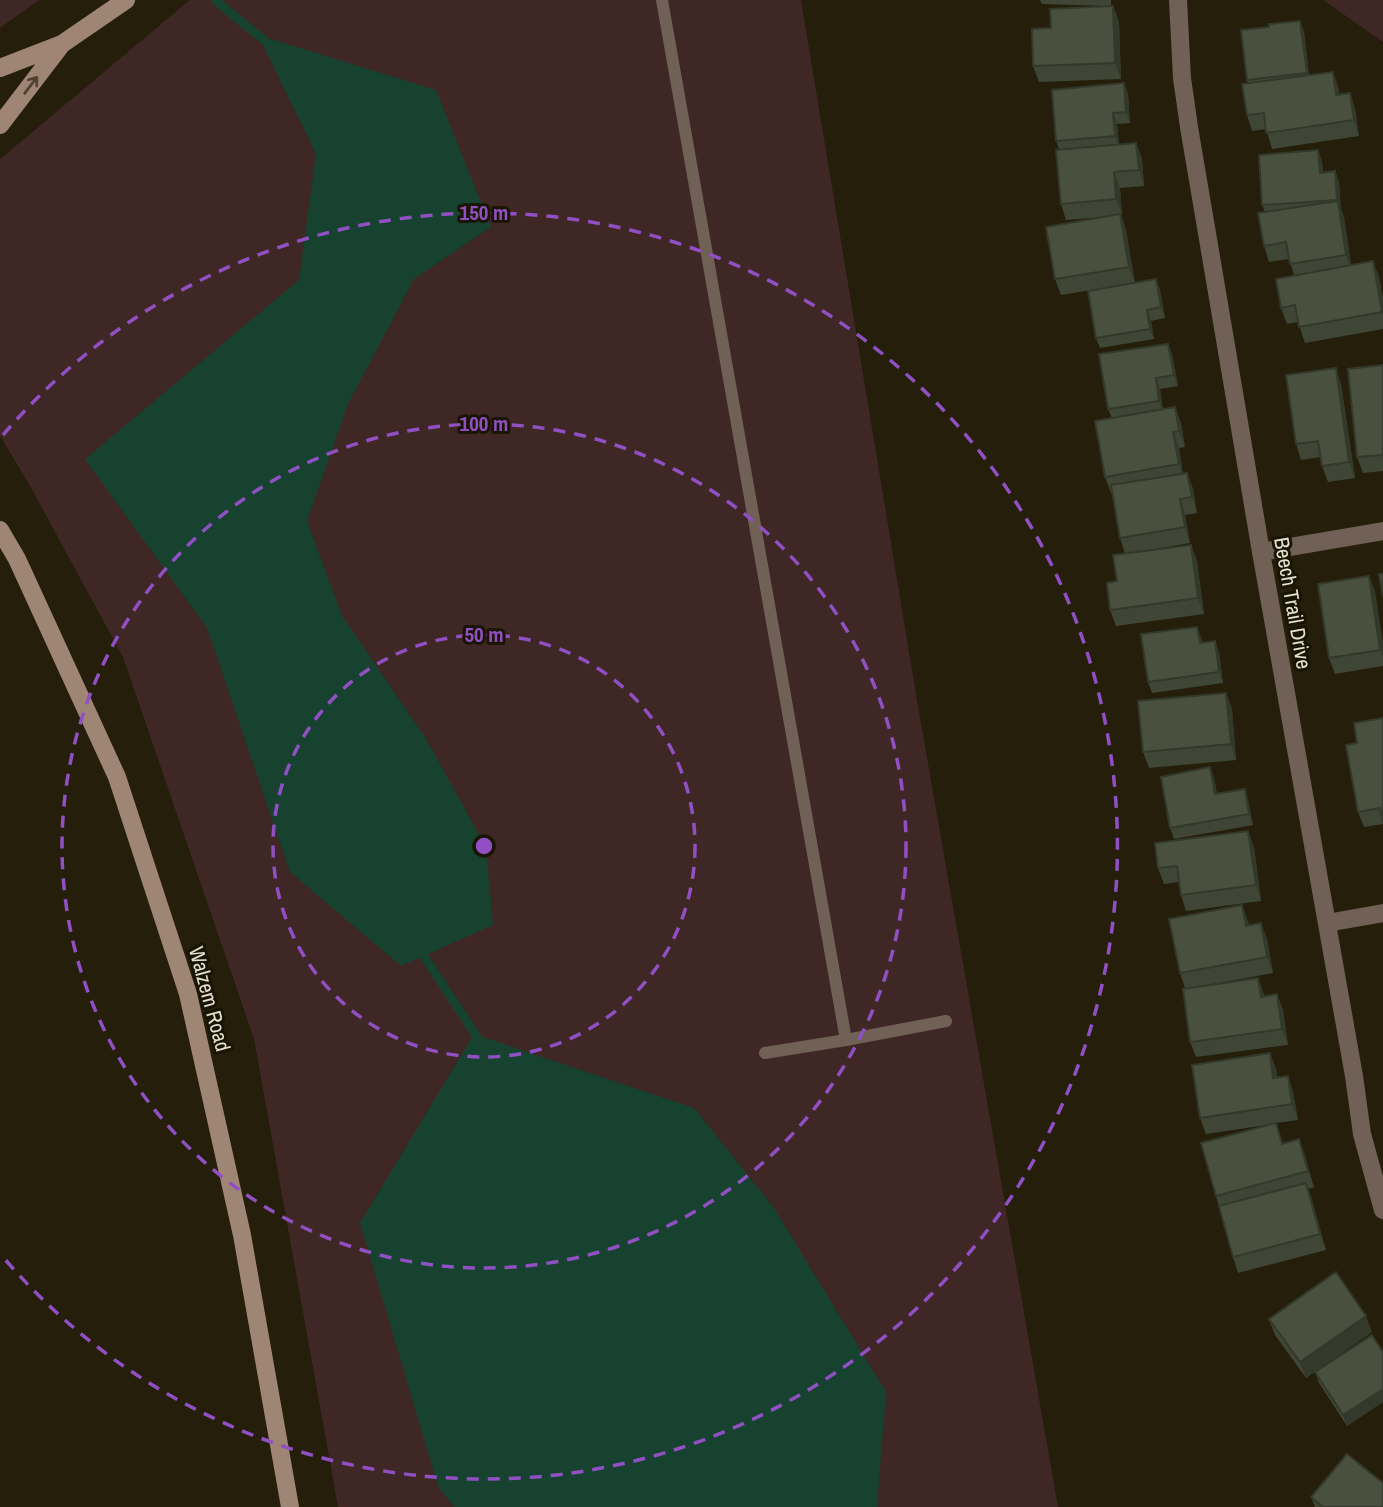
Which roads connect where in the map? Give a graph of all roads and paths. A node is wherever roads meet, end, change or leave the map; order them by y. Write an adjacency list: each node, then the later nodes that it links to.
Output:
1 (126, 0): 4 (main road)
2 (662, 0): 13 (lane)
3 (1178, 0): 9 (street, Beech Trail Drive)
4 (62, 44): 5 (main road); 6 (main road, one-way to 4)
5 (0, 68)
6 (0, 125)
7 (0, 530): 16 (main road, Walzem Road)
8 (1383, 531): 9 (street)
9 (1261, 552): 11 (street, Beech Trail Drive)
10 (1383, 913): 11 (street)
11 (1327, 923): 15 (street, Beech Trail Drive)
12 (946, 1021): 13 (lane)
13 (846, 1041): 14 (lane)
14 (765, 1053)
15 (1383, 1210)
16 (290, 1507)

